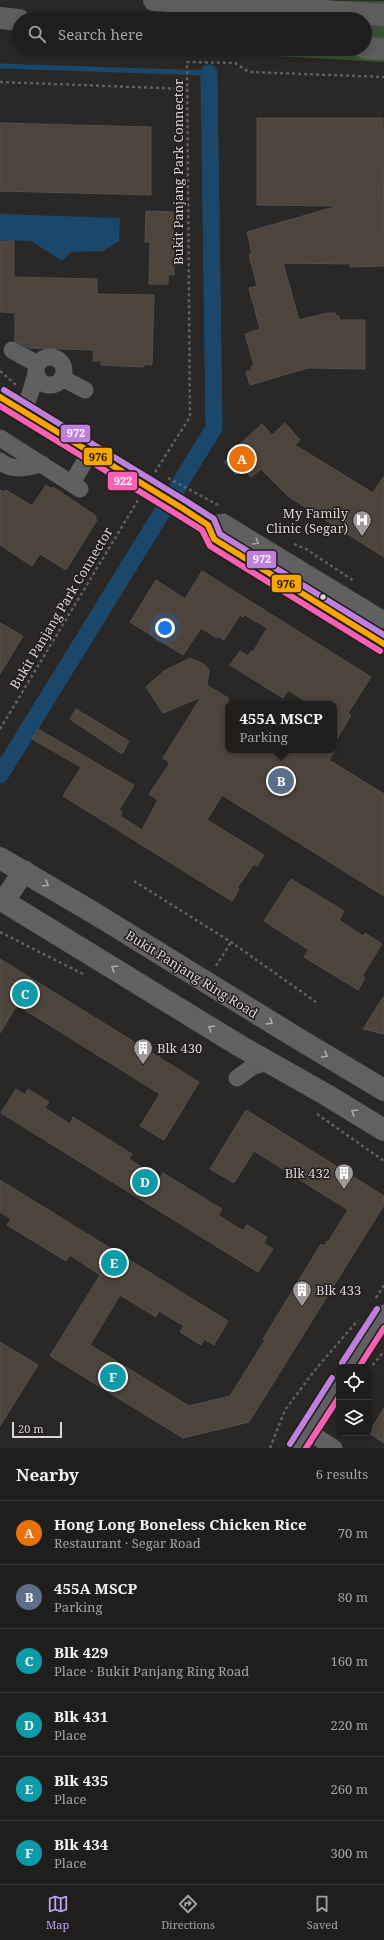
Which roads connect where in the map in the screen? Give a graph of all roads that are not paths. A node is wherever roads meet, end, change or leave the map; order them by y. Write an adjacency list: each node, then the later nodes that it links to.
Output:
1 (154, 0): 2 (highway)
2 (341, 12)
3 (372, 14): 4 (highway)
4 (384, 15)
5 (0, 18): 6 (highway)
6 (12, 19)
7 (0, 32): 8 (highway)
8 (12, 33)
9 (372, 48): 10 (highway)
10 (384, 49)
11 (12, 350): 12 (street)
12 (40, 374): 13 (street); 13 (street); 16 (street)
13 (62, 378): 14 (street)
14 (85, 390)
15 (0, 397): 16 (street)
16 (25, 403): 18 (street)
17 (0, 438): 20 (street)
18 (91, 451): 20 (street); 21 (street)
19 (0, 461): 20 (street)
20 (42, 464)
21 (208, 525): 22 (street, one-way to 22); 23 (street)
22 (384, 620)
23 (384, 644)
24 (0, 858): 25 (main road, Bukit Panjang Ring Road)
25 (24, 871): 26 (main road); 29 (main road, Bukit Panjang Ring Road, one-way to 29)
26 (2, 900): 27 (main road, one-way to 26)
27 (240, 1046): 28 (main road); 28 (street)
28 (268, 1062): 30 (main road, one-way to 28)
29 (384, 1090)
30 (384, 1130)
31 (380, 1306): 32 (street)
32 (351, 1364)
33 (336, 1387): 34 (street)
34 (307, 1432): 35 (street); 36 (street)
35 (297, 1448)
36 (334, 1448)

